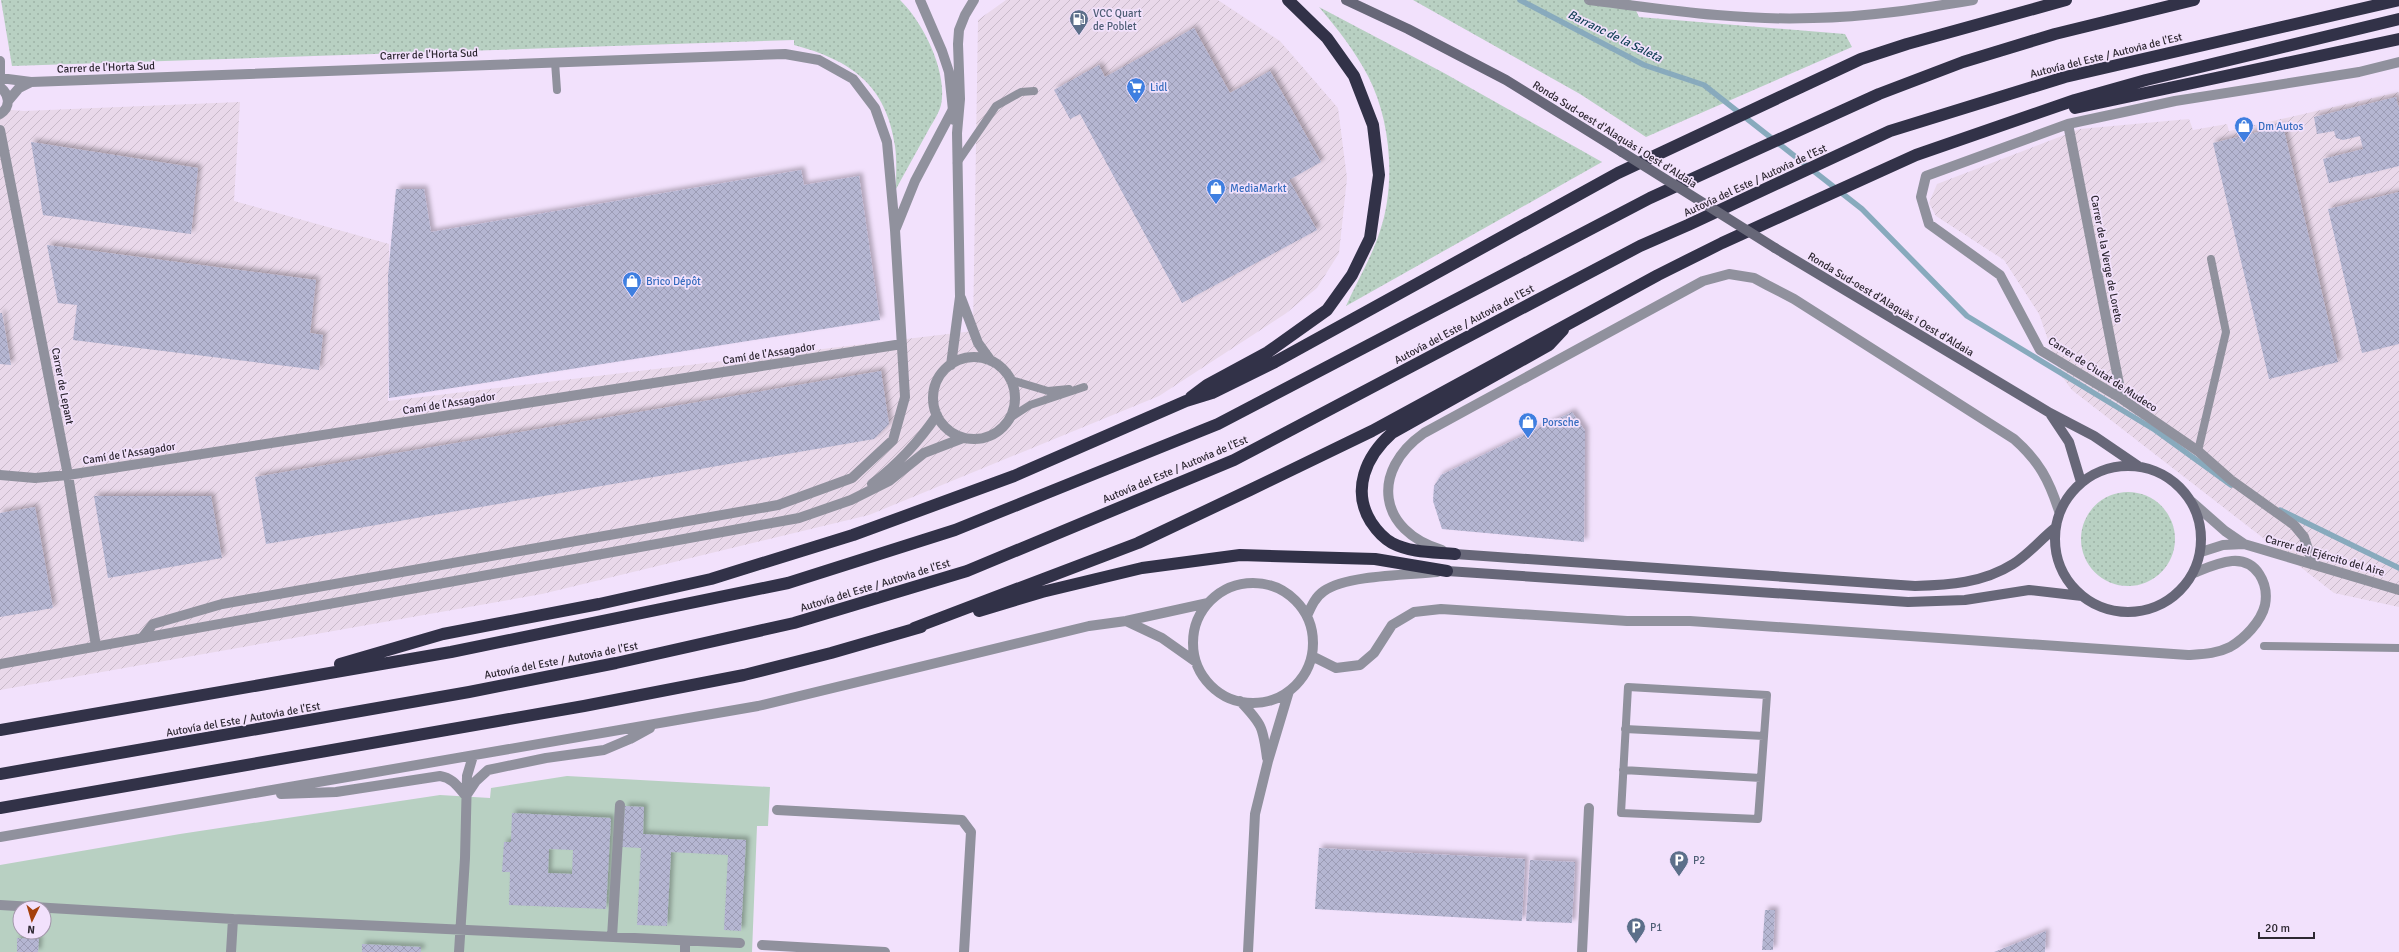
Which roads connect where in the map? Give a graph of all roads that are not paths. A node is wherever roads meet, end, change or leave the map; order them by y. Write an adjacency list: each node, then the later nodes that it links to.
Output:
1 (920, 0): 22 (street)
2 (974, 0): 27 (street)
3 (1288, 0): 38 (highway)
4 (1346, 0): 39 (main road, Ronda Sud-oest d'Alaquàs i Oest d'Aldaia, bridge)
5 (1589, 0): 6 (street)
6 (1973, 0)
7 (2066, 0): 38 (highway)
8 (2194, 0): 71 (highway)
9 (2398, 0): 81 (highway, Autovía del Este / Autovia de l'Est)
10 (2399, 19): 24 (highway)
11 (2399, 39): 24 (highway)
12 (0, 62): 15 (street)
13 (555, 62): 16 (street, Carrer de l'Horta Sud); 19 (lane); 29 (street, Carrer de l'Horta Sud)
14 (2399, 62): 25 (street)
15 (0, 78): 16 (street, Carrer de l'Horta Sud); 17 (street)
16 (31, 82): 21 (street)
17 (0, 83)
18 (0, 88): 21 (street)
19 (556, 90)
20 (1034, 91): 28 (lane)
21 (8, 101): 23 (street)
22 (952, 111): 27 (street); 29 (street)
23 (0, 114)
24 (2004, 124): 32 (highway)
25 (2068, 124): 37 (street, Carrer de la Verge de Loreto); 37 (street, Carrer de Ciutat de Mudeco)
26 (0, 130): 46 (street, Carrer de Lepant)
27 (957, 133): 28 (street)
28 (957, 163): 31 (street)
29 (895, 230): 33 (street)
30 (2212, 259): 43 (lane)
31 (960, 297): 34 (street); 35 (street)
32 (1574, 320): 54 (highway); 63 (highway)
33 (902, 344): 46 (street, Camí de l'Assagador); 64 (street)
34 (991, 361): 35 (street); 36 (street)
35 (951, 365): 40 (street)
36 (1011, 380): 41 (street); 41 (lane)
37 (2122, 399): 43 (street, Carrer de Ciutat de Mudeco)
38 (1186, 401): 71 (highway)
39 (2050, 413): 44 (main road, Ronda Sud-oest d'Alaquàs i Oest d'Aldaia); 47 (main road, Ronda Sud-oest d'Alaquàs i Oest d'Aldaia)
40 (937, 415): 42 (street); 48 (street)
41 (1010, 418): 42 (street)
42 (963, 438): 48 (street)
43 (2198, 451): 55 (street, Carrer de Ciutat de Mudeco)
44 (2138, 466): 47 (main road); 49 (main road)
45 (0, 475): 46 (street, Camí de l'Assagador)
46 (68, 475): 65 (street, Carrer de Lepant)
47 (2081, 482): 50 (main road)
48 (851, 500): 64 (street)
49 (2192, 502): 52 (street); 53 (main road)
50 (2059, 511): 51 (main road); 54 (street)
51 (2055, 528): 54 (main road); 59 (main road)
52 (2244, 544): 53 (street); 55 (street, Carrer del Ejército del Aire)
53 (2201, 552): 57 (main road)
54 (1455, 554)
55 (2313, 564): 58 (street, Carrer del Ejército del Aire)
56 (1447, 571): 59 (main road); 61 (street); 63 (highway)
57 (2194, 572): 59 (main road); 68 (street)
58 (2399, 590)
59 (2082, 596)
60 (1208, 602): 61 (street); 62 (street); 69 (street)
61 (1307, 616): 68 (street)
62 (1126, 622): 69 (street); 74 (street)
63 (914, 628): 86 (highway)
64 (142, 638): 65 (street)
65 (96, 646): 70 (street)
66 (2264, 646): 67 (lane)
67 (2399, 648)
68 (1312, 656): 72 (street)
69 (1196, 662): 73 (street)
70 (0, 664)
71 (306, 676): 76 (highway)
72 (1289, 691): 73 (street); 79 (street)
73 (1240, 701): 79 (street)
74 (657, 724): 78 (street); 84 (street)
75 (1626, 729): 77 (lane); 77 (lane); 80 (lane)
76 (0, 730)
77 (1764, 736): 82 (lane)
78 (473, 756): 83 (street); 84 (street)
79 (1268, 761): 102 (street)
80 (1623, 770): 82 (lane); 82 (lane)
81 (0, 774)
82 (1761, 778)
83 (239, 796): 84 (street); 89 (street)
84 (466, 796): 92 (street)
85 (620, 805): 93 (street)
86 (0, 808)
87 (1589, 808): 103 (street)
88 (777, 810): 101 (street)
89 (0, 837)
90 (0, 905): 91 (street)
91 (233, 919): 92 (street); 97 (street)
92 (460, 931): 93 (street); 98 (street)
93 (612, 937): 94 (street)
94 (685, 941): 95 (street); 99 (street)
95 (740, 943)
96 (762, 945): 100 (street)
97 (231, 952)
98 (459, 952)
99 (685, 952)
100 (885, 952)
101 (964, 952)
102 (1248, 952)
103 (1582, 952)

